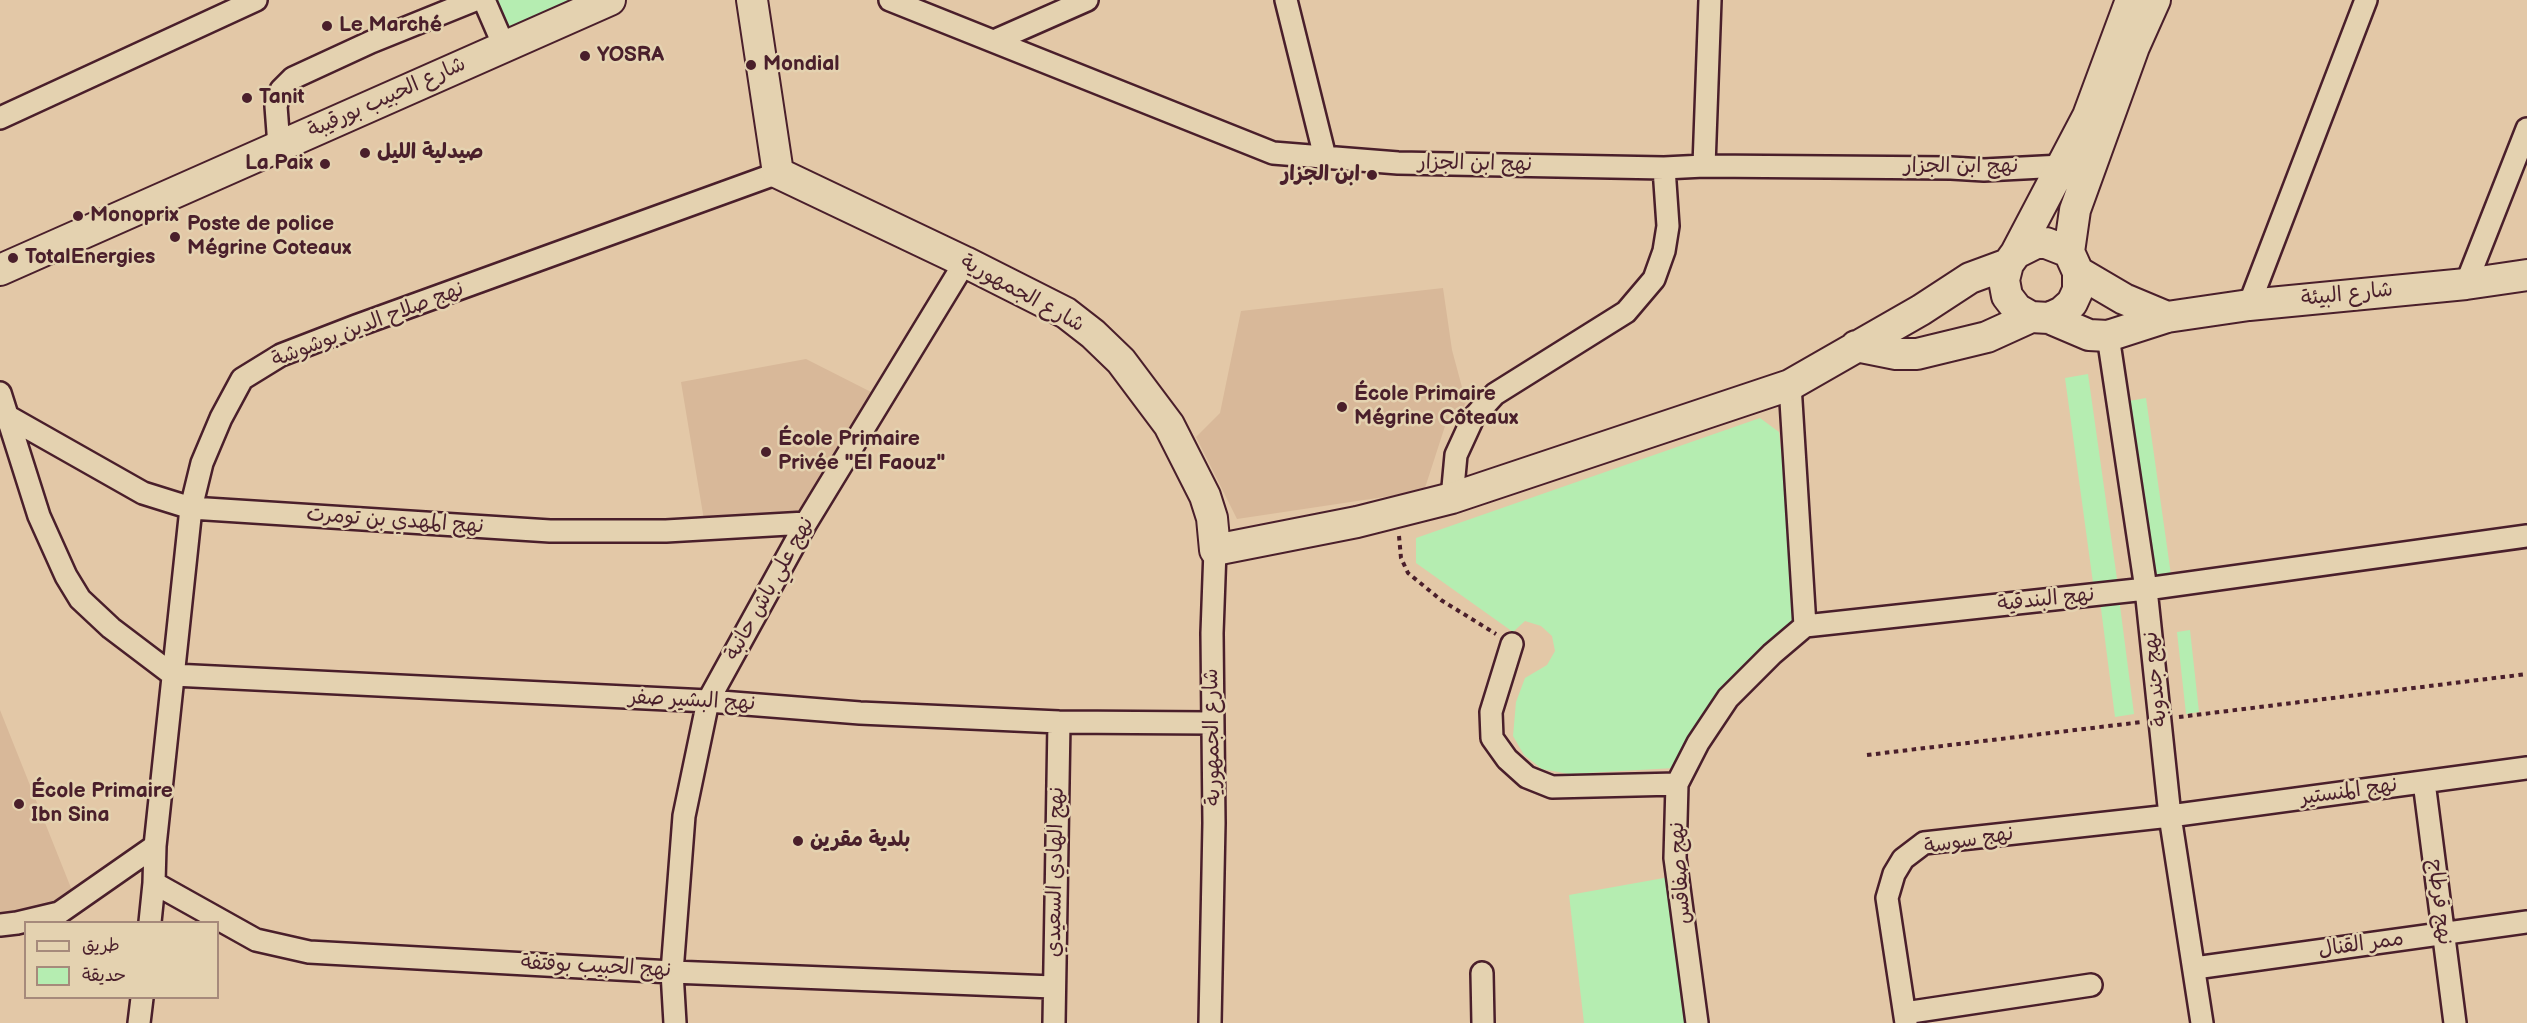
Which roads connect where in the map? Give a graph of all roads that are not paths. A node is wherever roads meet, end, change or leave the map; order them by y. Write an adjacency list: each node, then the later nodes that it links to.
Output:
1 (256, 0): 15 (street)
2 (475, 0): 17 (street)
3 (483, 0): 14 (street)
4 (610, 0): 14 (street, شارع الحبيب بورقيبة)
5 (752, 0): 22 (street)
6 (890, 0): 13 (street, نهج ابن الجزار)
7 (1087, 0): 13 (street)
8 (1286, 0): 18 (street)
9 (1710, 0): 19 (street)
10 (2131, 0): 21 (street)
11 (2155, 0): 21 (street)
12 (2366, 0): 29 (street)
13 (994, 41): 18 (street, نهج ابن الجزار)
14 (504, 46): 17 (street, شارع الحبيب بورقيبة)
15 (0, 118)
16 (2527, 129): 28 (street)
17 (279, 146): 26 (street, شارع الحبيب بورقيبة)
18 (1325, 157): 20 (street, نهج ابن الجزار)
19 (1704, 166): 20 (street, نهج ابن الجزار); 21 (street, نهج ابن الجزار)
20 (1664, 168): 37 (street)
21 (2076, 169): 23 (street); 25 (street)
22 (778, 173): 24 (street, شارع الجمهورية); 38 (street, نهج صلاح الدين بوشوشة)
23 (2012, 258): 25 (street); 30 (street); 33 (street)
24 (965, 262): 39 (street, نهج علي باش حانبة); 41 (street, شارع الجمهورية)
25 (2073, 262): 30 (street); 31 (street)
26 (0, 270)
27 (2527, 275): 28 (street, شارع البيئة)
28 (2466, 284): 29 (street, شارع البيئة)
29 (2249, 305): 31 (street, شارع البيئة)
30 (2040, 317): 32 (street); 33 (street)
31 (2167, 317): 32 (street, شارع البيئة)
32 (2108, 336): 42 (street, نهج جندوبة)
33 (1856, 346): 34 (street)
34 (1790, 385): 37 (street); 43 (street)
35 (0, 393): 36 (street)
36 (3, 417): 38 (street, نهج المهدي بن تومرت); 45 (street)
37 (1452, 498): 41 (street)
38 (191, 508): 39 (street, نهج المهدي بن تومرت); 45 (street, نهج صلاح الدين بوشوشة)
39 (806, 523): 46 (street, نهج علي باش حانبة)
40 (2527, 536): 42 (street, نهج البندقية)
41 (1215, 550): 48 (street, شارع الجمهورية)
42 (2146, 589): 43 (street, نهج البندقية); 52 (street, نهج جندوبة)
43 (1805, 627): 51 (street, نهج صفاقس)
44 (1512, 644): 51 (street)
45 (173, 675): 46 (street, نهج البشير صفر); 53 (street, نهج صلاح الدين بوشوشة)
46 (708, 701): 47 (street, نهج البشير صفر); 62 (street, نهج علي باش حانبة)
47 (1059, 722): 48 (street, نهج البشير صفر); 65 (street, نهج الهادي السعيدي)
48 (1211, 723): 71 (street, شارع الجمهورية)
49 (2527, 768): 50 (street, نهج المنستير)
50 (2424, 782): 52 (street, نهج المنستير); 60 (street, نهج قرطاج)
51 (1677, 784): 73 (street, نهج صفاقس)
52 (2170, 816): 61 (street, نهج جندوبة); 67 (street, نهج سوسة)
53 (154, 846): 54 (street, نهج صلاح الدين بوشوشة); 56 (street)
54 (154, 883): 57 (street, نهج صلاح الدين بوشوشة); 62 (street, نهج الحبيب بوقتفة)
55 (24, 921): 59 (street)
56 (25, 921)
57 (150, 921)
58 (2527, 922): 60 (street, ممر القنال)
59 (0, 925)
60 (2444, 933): 61 (street, ممر القنال); 75 (street, نهج قرطاج)
61 (2195, 968): 74 (street, نهج جندوبة)
62 (672, 972): 65 (street, نهج الحبيب بوقتفة); 69 (street, نهج علي باش حانبة)
63 (1482, 973): 72 (street)
64 (2091, 986): 67 (street)
65 (1053, 987): 70 (street, نهج الهادي السعيدي)
66 (142, 999): 68 (street)
67 (1905, 1018)
68 (140, 1023)
69 (675, 1023)
70 (1054, 1023)
71 (1210, 1023)
72 (1483, 1023)
73 (1697, 1023)
74 (2202, 1023)
75 (2455, 1023)

